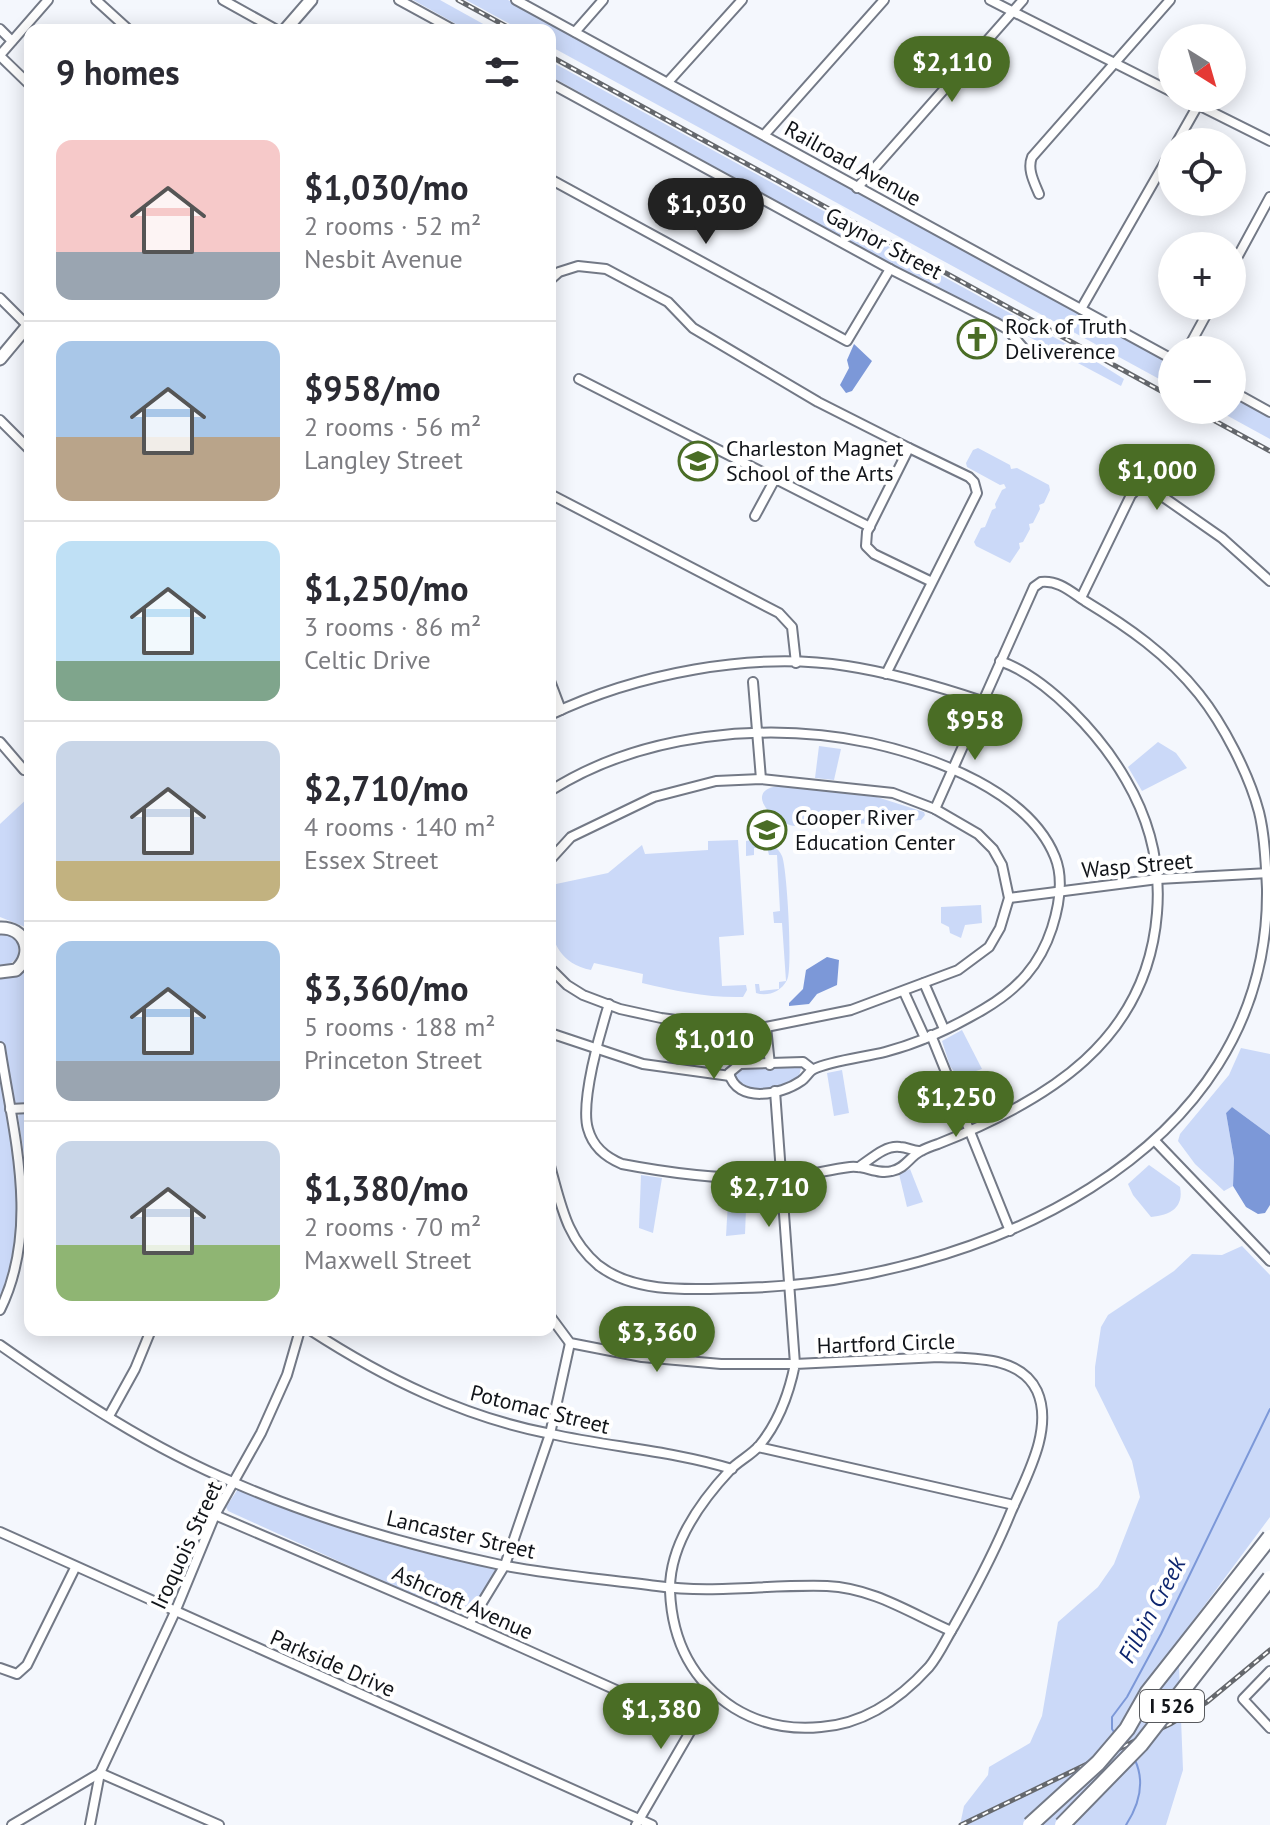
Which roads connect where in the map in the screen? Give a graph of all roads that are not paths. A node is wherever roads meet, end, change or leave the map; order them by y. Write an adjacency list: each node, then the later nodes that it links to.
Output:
1 (48, 0): 14 (street)
2 (96, 0): 15 (street)
3 (223, 0): 16 (street)
4 (311, 0): 17 (main road)
5 (399, 0): 18 (street)
6 (516, 0): 21 (street, Railroad Avenue)
7 (603, 0): 21 (street)
8 (742, 0): 26 (street)
9 (884, 0): 30 (street)
10 (990, 0): 13 (street)
11 (1023, 0): 13 (street)
12 (1170, 0): 24 (street)
13 (1013, 11): 24 (street); 34 (street)
14 (27, 24)
15 (122, 24)
16 (266, 24)
17 (290, 24)
18 (443, 24)
19 (24, 27): 22 (street)
20 (0, 29): 22 (street)
21 (575, 32): 26 (street, Railroad Avenue)
22 (12, 41): 23 (street)
23 (0, 56): 25 (street)
24 (1113, 64): 27 (street); 35 (street)
25 (24, 79)
26 (669, 81): 30 (street, Railroad Avenue)
27 (1158, 85)
28 (556, 86): 38 (street, Gaynor Street)
29 (1212, 112): 31 (street)
30 (765, 134): 34 (street, Railroad Avenue)
31 (1270, 141)
32 (1158, 174): 41 (street)
33 (556, 182): 38 (street)
34 (857, 188): 41 (street, Railroad Avenue)
35 (1039, 194)
36 (1270, 197): 37 (street)
37 (1246, 241)
38 (890, 269): 44 (street, Gaynor Street)
39 (556, 275): 52 (street)
40 (0, 298): 42 (street)
41 (1081, 309): 45 (street, Railroad Avenue)
42 (24, 320)
43 (24, 330): 46 (main road)
44 (1026, 351)
45 (1158, 351)
46 (0, 359)
47 (579, 379): 53 (street)
48 (1246, 399): 49 (street)
49 (1270, 412)
50 (0, 420): 51 (street)
51 (24, 444)
52 (909, 448): 56 (street); 58 (street)
53 (775, 479): 55 (street); 56 (street)
54 (556, 497): 61 (street)
55 (755, 516)
56 (870, 527): 58 (street)
57 (1270, 581): 59 (street)
58 (932, 582): 62 (street)
59 (1081, 598): 60 (street); 76 (street)
60 (1000, 661): 65 (street); 77 (street)
61 (796, 663): 62 (street); 66 (street)
62 (886, 674): 65 (street)
63 (753, 682): 68 (street)
64 (556, 697): 66 (street)
65 (982, 701): 71 (street)
66 (561, 710): 67 (street)
67 (556, 712)
68 (757, 734): 71 (street); 72 (street); 73 (street)
69 (0, 742): 70 (street)
70 (24, 770)
71 (952, 770): 74 (street); 78 (street)
72 (761, 779): 74 (street); 75 (street)
73 (556, 788)
74 (935, 809): 79 (street)
75 (556, 853)
76 (1268, 873): 77 (street, Wasp Street); 101 (street)
77 (1158, 879): 78 (street, Wasp Street); 100 (street)
78 (1060, 891): 79 (street, Wasp Street); 89 (street)
79 (1009, 898): 85 (street)
80 (0, 927): 81 (main road)
81 (24, 934)
82 (24, 965): 83 (main road)
83 (0, 972)
84 (556, 974): 87 (street)
85 (924, 983): 86 (street); 89 (street)
86 (904, 992): 88 (street); 91 (street)
87 (609, 1004): 88 (street); 93 (street)
88 (766, 1027): 94 (street)
89 (944, 1029): 91 (street)
90 (556, 1035): 93 (street)
91 (928, 1036): 95 (street); 100 (street)
92 (0, 1047): 99 (street)
93 (594, 1050): 96 (street); 104 (street)
94 (770, 1065): 95 (street); 96 (street)
95 (812, 1069): 97 (street)
96 (730, 1076): 97 (street)
97 (775, 1091): 104 (street)
98 (24, 1108): 99 (street)
99 (10, 1109): 109 (street)
100 (970, 1131): 102 (street); 106 (street)
101 (1156, 1142): 106 (street); 107 (street)
102 (919, 1151): 103 (street); 103 (street)
103 (859, 1167): 104 (street)
104 (781, 1178): 108 (street)
105 (556, 1190): 108 (street)
106 (1010, 1231): 108 (street)
107 (1270, 1261)
108 (789, 1287): 116 (street)
109 (0, 1310)
110 (556, 1324): 114 (street)
111 (149, 1336): 117 (street)
112 (298, 1336): 121 (street, Iroquois Street)
113 (320, 1336): 118 (street, Potomac Street)
114 (570, 1343): 116 (street); 118 (street)
115 (0, 1345): 117 (street, Lancaster Street)
116 (795, 1364): 119 (street, Hartford Circle); 122 (street, Hartford Circle)
117 (109, 1416): 121 (street, Lancaster Street)
118 (550, 1434): 120 (street, Potomac Street); 126 (street)
119 (758, 1447): 120 (street, Hartford Circle); 122 (street)
120 (732, 1469): 129 (street, Hartford Circle)
121 (233, 1483): 123 (street, Iroquois Street); 126 (street, Lancaster Street)
122 (1014, 1505): 132 (street, Hartford Circle)
123 (215, 1515): 130 (street, Iroquois Street); 131 (street, Ashcroft Avenue)
124 (0, 1532): 127 (street, Parkside Drive)
125 (1270, 1537): 144 (highway, I 526, bridge)
126 (505, 1565): 129 (street, Lancaster Street); 131 (street)
127 (75, 1568): 130 (street, Parkside Drive); 133 (street)
128 (1270, 1578): 145 (highway, I 526, bridge)
129 (670, 1588): 132 (street, Lancaster Street); 135 (street, Hartford Circle)
130 (175, 1612): 138 (street, Iroquois Street); 139 (street, Parkside Drive)
131 (469, 1624): 136 (street, Ashcroft Avenue)
132 (951, 1631): 135 (street, Hartford Circle)
133 (0, 1668)
134 (1270, 1671): 137 (street)
135 (716, 1696): 136 (street)
136 (694, 1725): 139 (street)
137 (1270, 1728)
138 (100, 1773): 140 (street); 141 (street, Iroquois Street); 142 (street)
139 (638, 1822): 143 (street, Parkside Drive)
140 (12, 1825)
141 (90, 1825)
142 (219, 1825)
143 (652, 1825)
144 (1030, 1825)
145 (1062, 1825)

